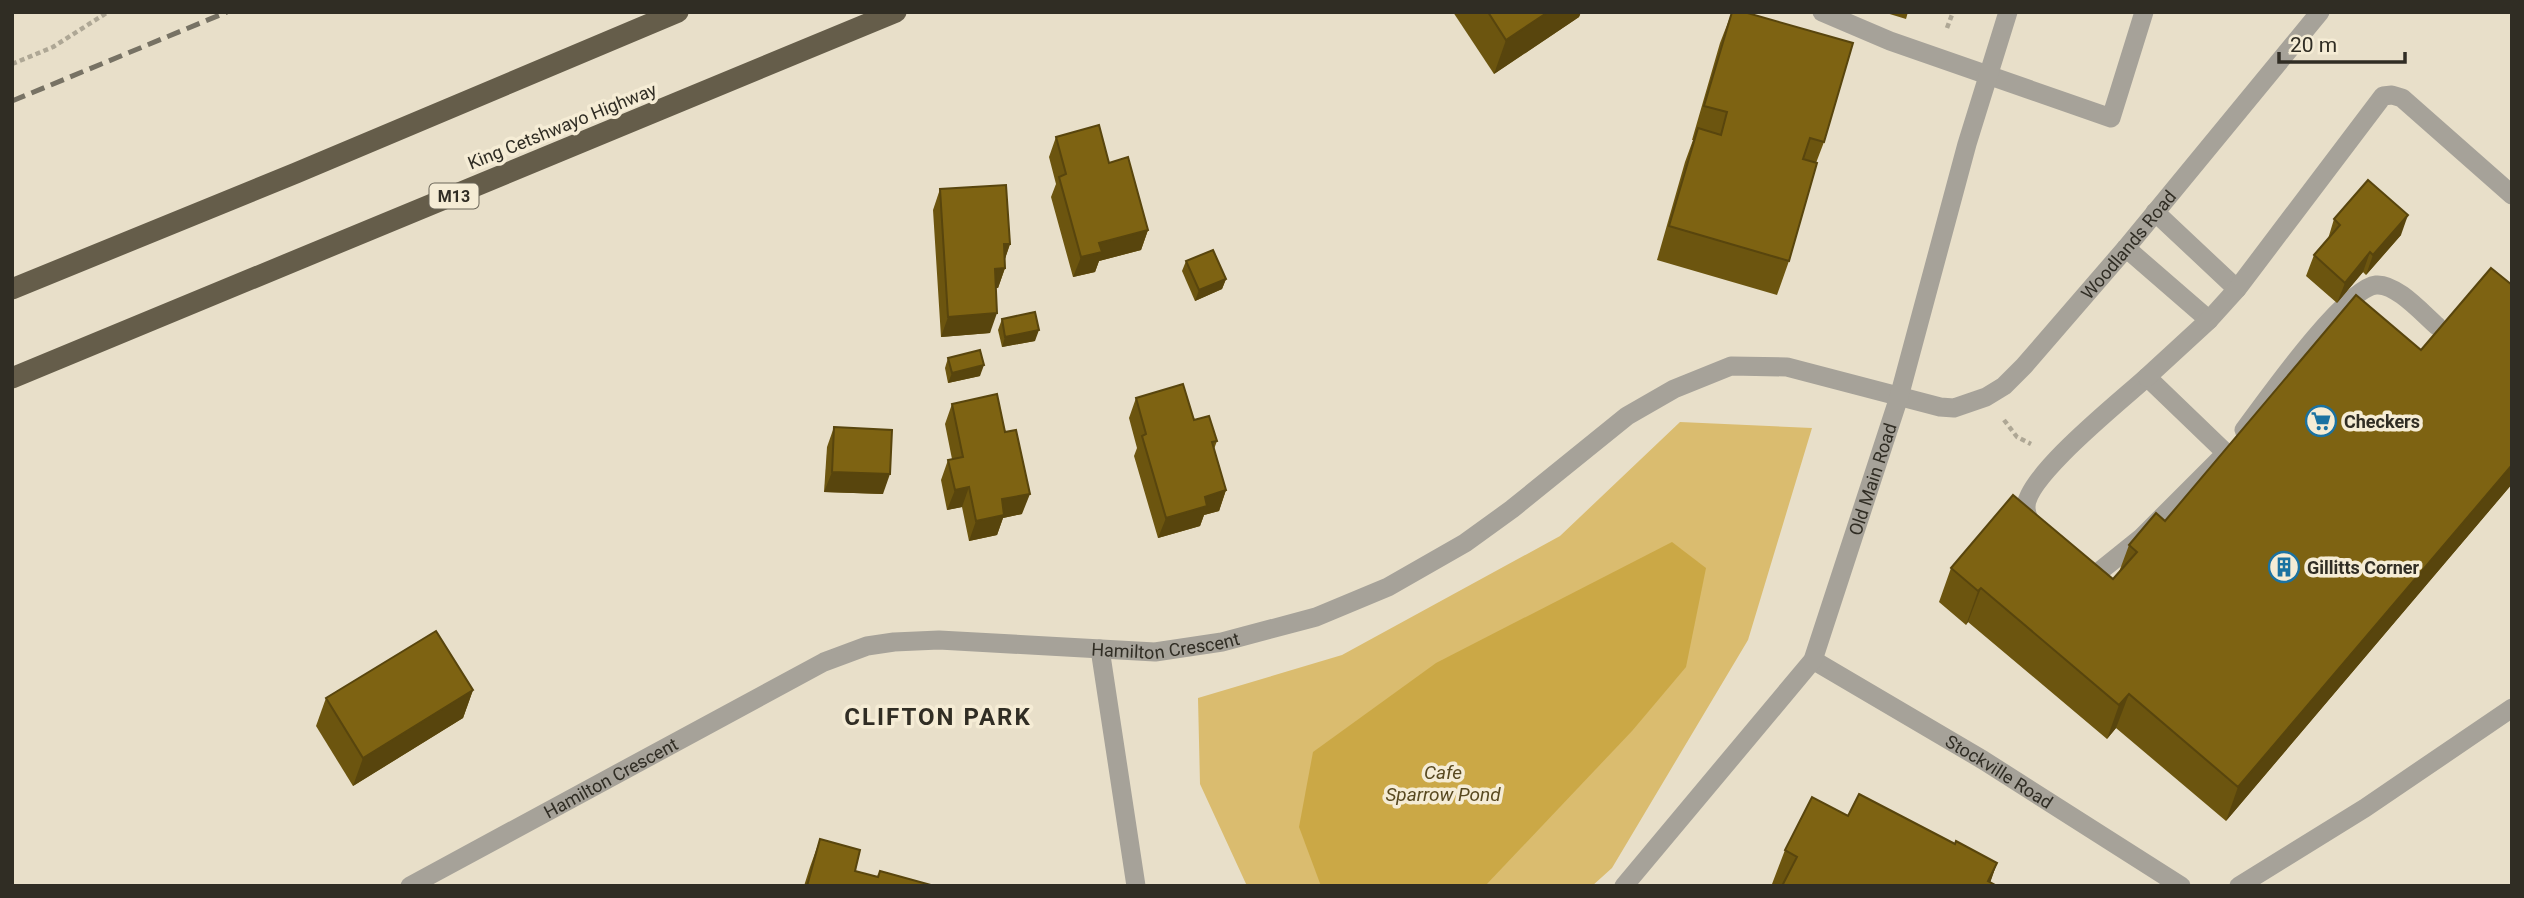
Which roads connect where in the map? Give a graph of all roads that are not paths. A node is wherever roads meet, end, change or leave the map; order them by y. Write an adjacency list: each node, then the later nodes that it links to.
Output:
1 (678, 12): 11 (highway)
2 (896, 12): 16 (highway, King Cetshwayo Highway / M13)
3 (1822, 12): 7 (street)
4 (2008, 12): 7 (street, Old Main Road)
5 (2144, 12): 7 (street)
6 (2320, 12): 9 (street, Woodlands Road)
7 (1990, 75): 17 (street, Old Main Road)
8 (2512, 195): 12 (street)
9 (2155, 212): 10 (street, Woodlands Road); 12 (street)
10 (2126, 248): 13 (street); 17 (street, Woodlands Road)
11 (12, 289)
12 (2237, 289): 13 (street)
13 (2209, 320): 15 (street)
14 (2437, 326): 18 (street)
15 (2147, 377): 18 (street); 18 (street)
16 (12, 378)
17 (1899, 397): 19 (street, Hamilton Crescent); 20 (street, Old Main Road)
18 (2226, 453)
19 (1100, 649): 22 (street, Hamilton Crescent); 23 (street)
20 (1813, 660): 24 (street, Old Main Road); 25 (street, Stockville Road)
21 (2512, 708): 26 (street)
22 (410, 886)
23 (1136, 886)
24 (1624, 886)
25 (2181, 886)
26 (2239, 886)

